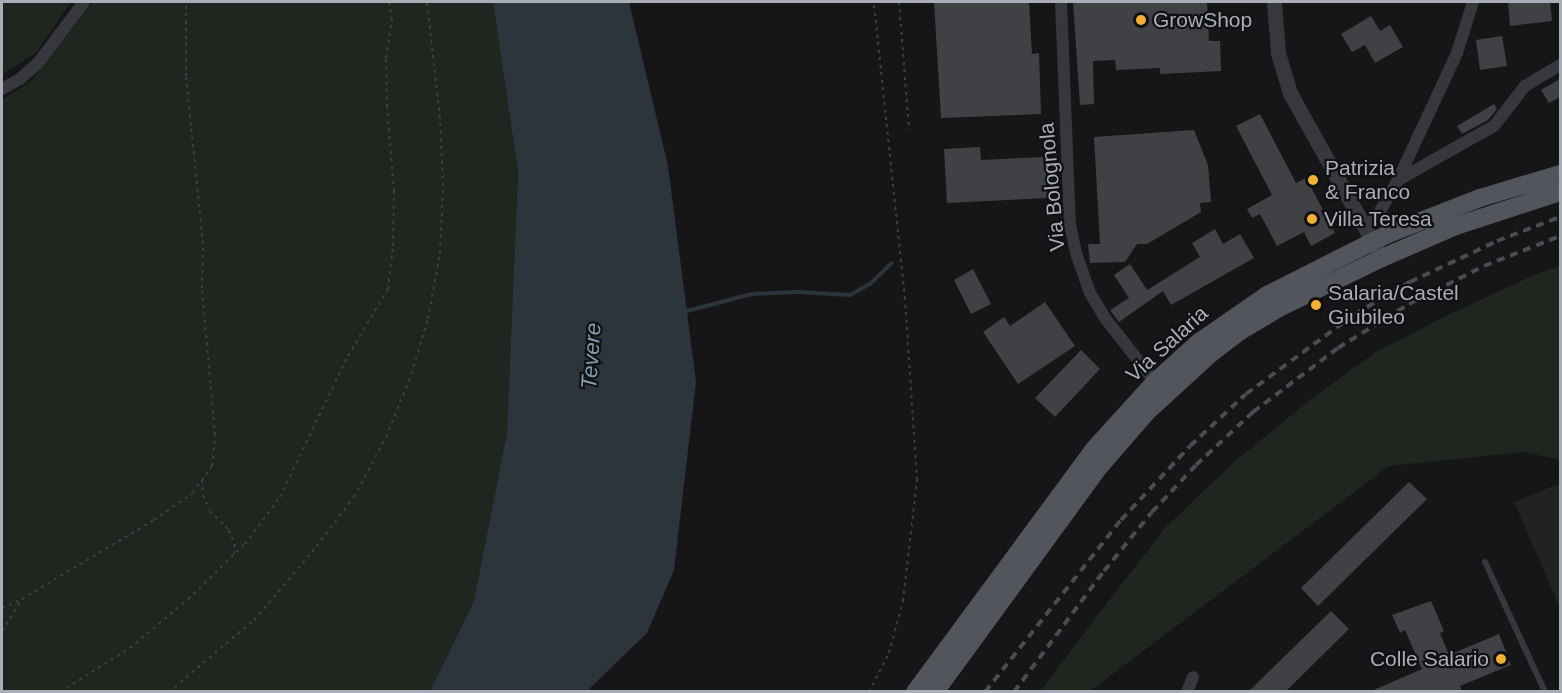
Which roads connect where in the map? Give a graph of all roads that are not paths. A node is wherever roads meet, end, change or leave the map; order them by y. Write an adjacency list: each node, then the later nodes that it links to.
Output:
1 (84, 2): 6 (street)
2 (1061, 2): 13 (street, Via Bolognola)
3 (1274, 2): 10 (street)
4 (1473, 2): 8 (street)
5 (1560, 65): 8 (street)
6 (2, 89)
7 (1560, 174): 11 (main road, Via Salaria)
8 (1398, 180): 10 (street)
9 (1560, 192): 12 (main road, Via Salaria)
10 (1364, 225): 11 (street)
11 (1373, 241): 12 (street); 13 (main road, Via Salaria)
12 (1382, 258): 17 (main road, Via Salaria)
13 (1155, 382): 16 (main road, Via Salaria)
14 (1485, 562): 19 (lane)
15 (1193, 677): 18 (street)
16 (915, 692)
17 (935, 692)
18 (1187, 692)
19 (1545, 692)

